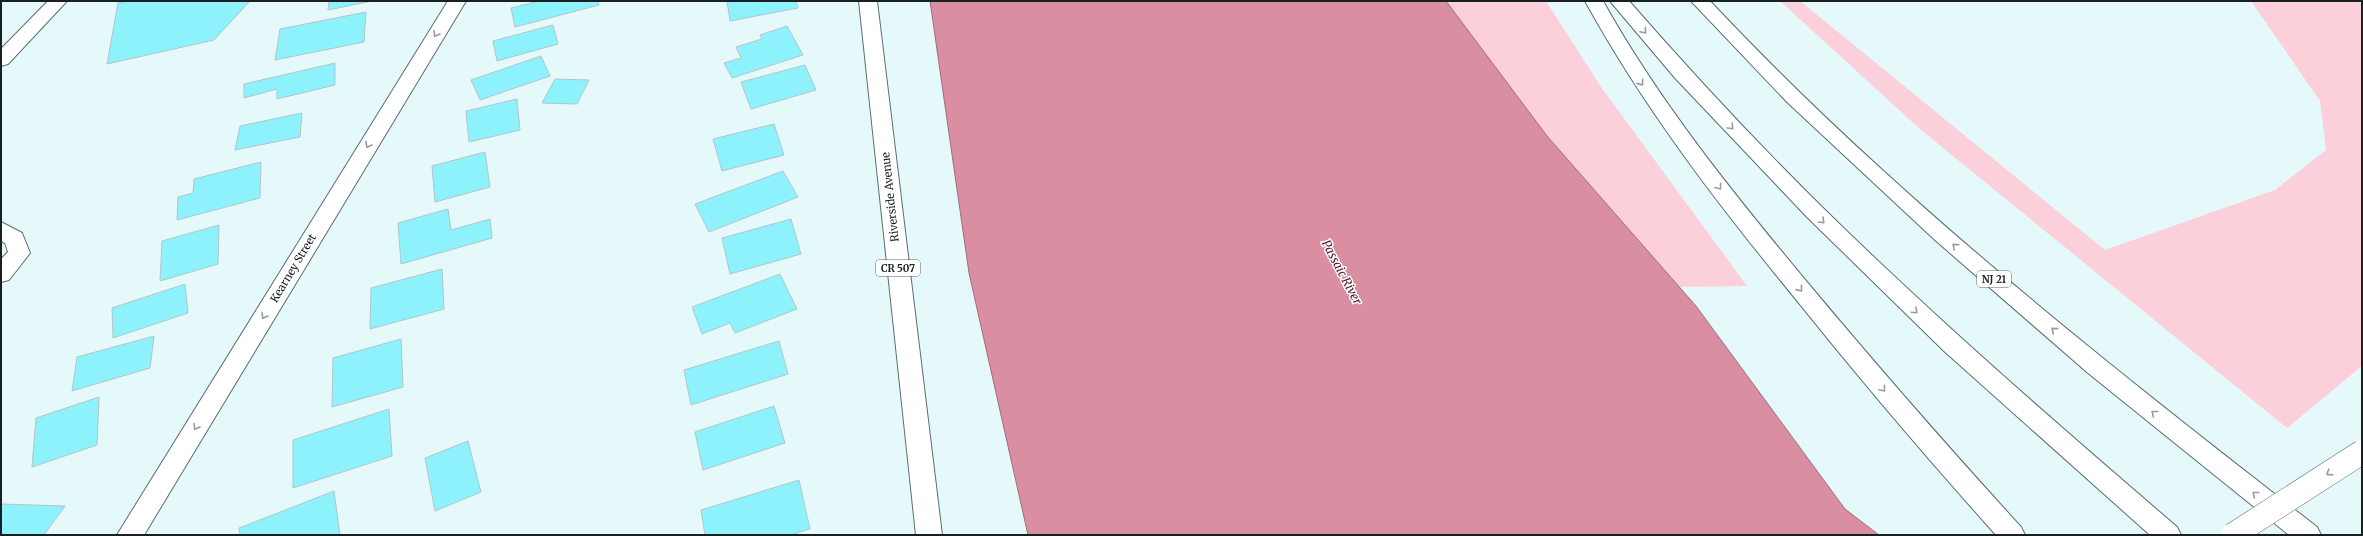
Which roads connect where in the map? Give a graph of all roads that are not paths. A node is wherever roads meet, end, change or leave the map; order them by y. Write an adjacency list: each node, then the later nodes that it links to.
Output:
1 (58, 1): 7 (main road)
2 (457, 1): 11 (main road, Kearney Street, one-way to 11)
3 (868, 1): 12 (main road, Riverside Avenue / CR 507)
4 (1594, 1): 13 (main road, one-way to 13)
5 (1619, 1): 14 (main road, one-way to 14)
6 (1700, 1): 16 (main road, NJ 21, one-way to 6)
7 (1, 60)
8 (1, 230): 9 (main road)
9 (1, 274)
10 (2362, 452): 15 (main road, one-way to 15, bridge)
11 (130, 535)
12 (929, 535)
13 (2012, 535)
14 (2168, 535)
15 (2233, 535)
16 (2308, 535)

